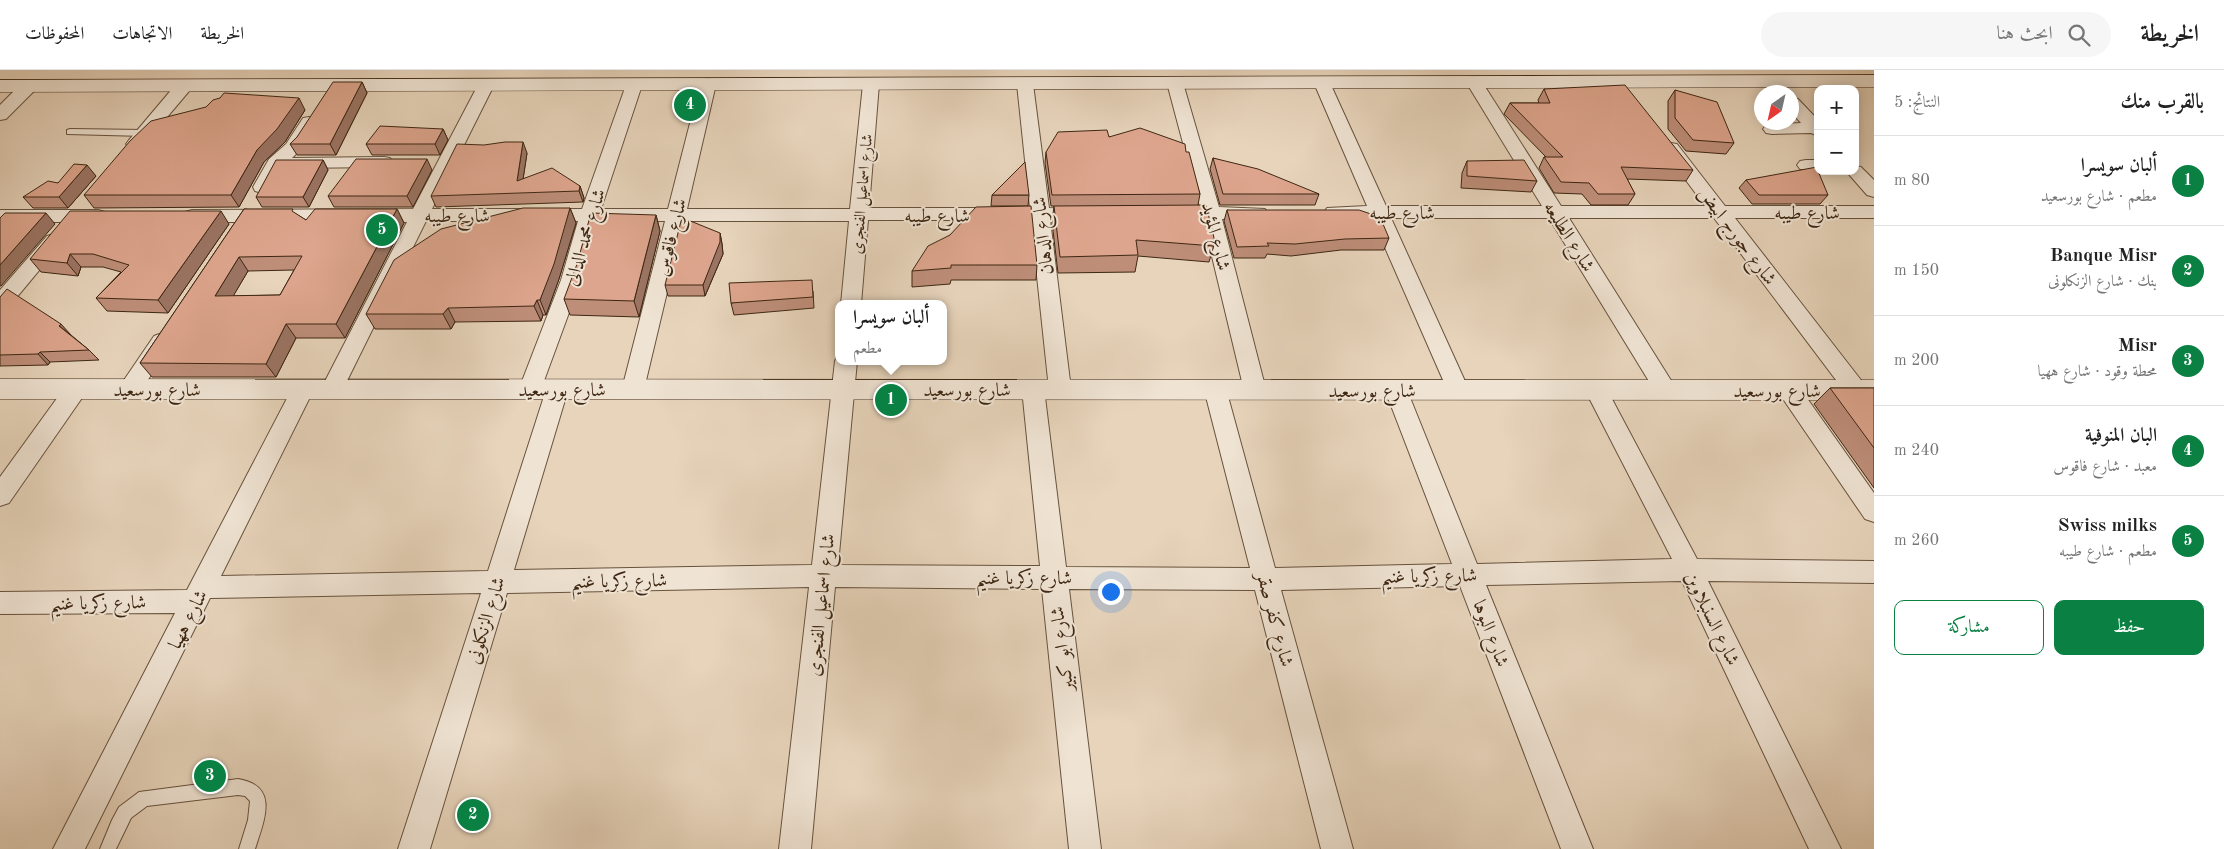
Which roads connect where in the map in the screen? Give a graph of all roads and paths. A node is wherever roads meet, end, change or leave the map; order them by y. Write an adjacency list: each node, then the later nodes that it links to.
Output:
1 (1874, 81): 15 (street)
2 (1474, 82): 3 (street); 5 (street); 34 (street, شارع الطليعه)
3 (1619, 82): 14 (street); 17 (street)
4 (1175, 83): 5 (street); 8 (street); 38 (street, شارع المؤيد)
5 (1322, 83): 33 (street)
6 (708, 84): 7 (street); 10 (street); 44 (street, شارع فاقوس)
7 (871, 84): 8 (street); 45 (street, شارع اسماعيل الفنجرى)
8 (1025, 84): 40 (street, شارع الدهان)
9 (486, 85): 10 (street); 16 (street); 42 (street)
10 (634, 85): 43 (street, شارع محمد الدالى)
11 (0, 86): 12 (street)
12 (29, 86): 13 (street); 19 (street)
13 (184, 86): 16 (street); 24 (street)
14 (1754, 86)
15 (1799, 86)
16 (325, 98): 28 (street)
17 (1635, 102)
18 (1799, 111): 20 (street)
19 (0, 115)
20 (1814, 128)
21 (1799, 130): 22 (street)
22 (1814, 130)
23 (70, 132): 24 (lane)
24 (145, 132): 26 (street)
25 (1661, 135): 35 (street, شارع جورج ابيض)
26 (126, 155)
27 (402, 162): 28 (street)
28 (275, 163): 50 (street)
29 (1859, 175): 30 (street)
30 (1874, 191)
31 (88, 200): 47 (street)
32 (1315, 212): 33 (street, شارع طيبه)
33 (1381, 212): 34 (street, شارع طيبه); 70 (street)
34 (1555, 212): 35 (street, شارع طيبه); 72 (street, شارع الطليعه)
35 (1721, 212): 36 (street, شارع طيبه); 74 (street, شارع جورج ابيض)
36 (1874, 212)
37 (1154, 213): 38 (street)
38 (1212, 213): 39 (street); 68 (street, شارع المؤيد)
39 (1277, 213)
40 (1040, 214): 41 (street, شارع طيبه); 45 (street, شارع طيبه); 65 (street, شارع الدهان)
41 (1106, 214)
42 (421, 215): 43 (street, شارع طيبه); 50 (street, شارع طيبه); 60 (street)
43 (590, 215): 44 (street, شارع طيبه); 61 (street, شارع محمد الدالى)
44 (676, 215): 45 (street, شارع طيبه); 62 (street, شارع فاقوس)
45 (859, 215): 52 (street, شارع اسماعيل الفنجرى)
46 (0, 216): 47 (street)
47 (75, 216): 48 (street); 53 (street)
48 (113, 216)
49 (170, 216): 50 (street, شارع طيبه)
50 (246, 216): 51 (street)
51 (235, 232)
52 (851, 300)
53 (0, 304)
54 (174, 323): 58 (street)
55 (846, 365): 63 (street, شارع اسماعيل الفنجرى)
56 (0, 389): 57 (street, شارع بورسعيد)
57 (76, 389): 58 (street, شارع بورسعيد); 75 (street)
58 (130, 389): 59 (street, شارع بورسعيد)
59 (303, 389): 60 (street, شارع بورسعيد); 84 (street, شارع ههيا)
60 (332, 389): 61 (street, شارع بورسعيد)
61 (530, 389): 66 (street, شارع بورسعيد)
62 (633, 389): 63 (street, شارع بورسعيد); 66 (street, شارع بورسعيد)
63 (843, 389): 64 (street, شارع بورسعيد); 80 (street, شارع اسماعيل الفنجرى)
64 (1033, 389): 65 (street, شارع بورسعيد); 81 (street, شارع ابو كبير)
65 (1060, 389): 67 (street, شارع بورسعيد)
66 (556, 390): 83 (street, شارع الزنكلونى)
67 (1215, 390): 68 (street, شارع بورسعيد); 82 (street, شارع كفر صقر)
68 (1255, 390): 69 (street, شارع بورسعيد)
69 (1396, 390): 70 (street, شارع بورسعيد); 79 (street, شارع البوها)
70 (1458, 390): 71 (street, شارع بورسعيد)
71 (1596, 390): 72 (street, شارع بورسعيد); 77 (street, شارع السنبلاوين)
72 (1666, 390): 73 (street, شارع بورسعيد)
73 (1789, 390): 74 (street, شارع بورسعيد); 76 (street)
74 (1865, 390)
75 (0, 496)
76 (1874, 512)
77 (1690, 570): 78 (street, شارع زكريا غنيم); 79 (street, شارع زكريا غنيم); 94 (street, شارع السنبلاوين)
78 (1874, 572)
79 (1469, 573): 82 (street, شارع زكريا غنيم); 93 (street, شارع البوها)
80 (823, 576): 81 (street, شارع زكريا غنيم); 83 (street, شارع زكريا غنيم); 90 (street, شارع اسماعيل الفنجرى)
81 (1053, 577): 82 (street, شارع زكريا غنيم); 91 (street, شارع ابو كبير)
82 (1265, 579): 92 (street, شارع كفر صقر)
83 (496, 583): 84 (street, شارع زكريا غنيم); 89 (street, شارع الزنكلونى)
84 (200, 594): 85 (street, شارع زكريا غنيم); 86 (street, شارع ههيا)
85 (0, 603)
86 (70, 849)
87 (108, 849): 88 (lane)
88 (247, 849)
89 (414, 849)
90 (795, 849)
91 (1085, 849)
92 (1337, 849)
93 (1577, 849)
94 (1825, 849)

